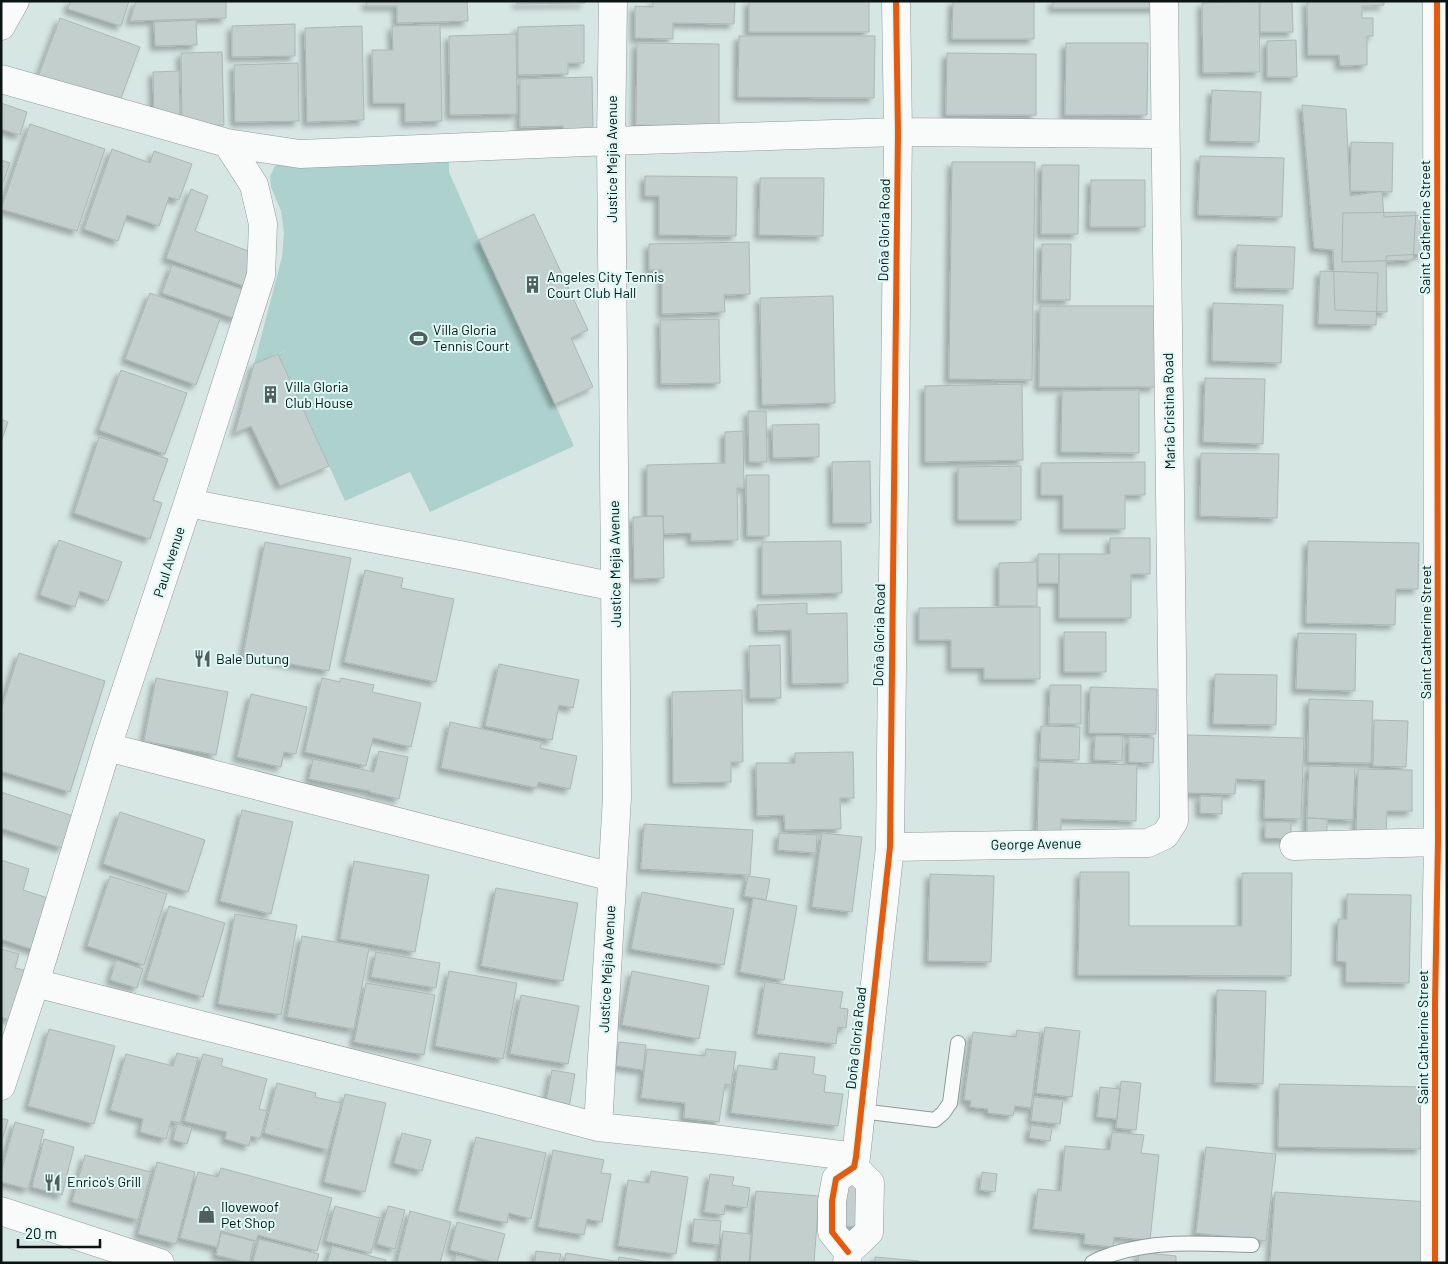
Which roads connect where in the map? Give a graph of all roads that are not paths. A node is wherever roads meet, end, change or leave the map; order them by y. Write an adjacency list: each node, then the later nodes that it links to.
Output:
1 (15, 1): 6 (street)
2 (613, 1): 10 (street, Justice Mejia Avenue)
3 (896, 1): 8 (street, Doña Gloria Road)
4 (1164, 1): 9 (street, Maria Cristina Road)
5 (1437, 1): 16 (street, Saint Catherine Street)
6 (1, 26)
7 (1, 79): 11 (street)
8 (898, 132): 9 (street); 10 (street); 17 (street, Doña Gloria Road)
9 (1165, 134): 15 (street, Maria Cristina Road)
10 (611, 141): 11 (street); 13 (street, Justice Mejia Avenue)
11 (227, 143): 12 (street, Paul Avenue)
12 (188, 503): 13 (street); 14 (street, Paul Avenue)
13 (615, 587): 19 (street, Justice Mejia Avenue)
14 (107, 747): 19 (street); 20 (street, Paul Avenue)
15 (1174, 821): 17 (street, George Avenue)
16 (1438, 842): 18 (street); 21 (street, Saint Catherine Street)
17 (890, 846): 24 (street, Doña Gloria Road)
18 (1294, 846)
19 (612, 877): 25 (street, Justice Mejia Avenue)
20 (35, 983): 23 (street, Paul Avenue); 25 (street)
21 (1441, 1003): 32 (street, Saint Catherine Street)
22 (958, 1044): 24 (lane)
23 (1, 1086)
24 (860, 1111): 26 (street, Doña Gloria Road)
25 (598, 1127): 26 (street)
26 (855, 1162): 29 (street); 29 (street)
27 (1, 1211): 30 (street)
28 (1252, 1245): 31 (lane)
29 (848, 1258)
30 (160, 1263)
31 (1092, 1263)
32 (1435, 1263)

